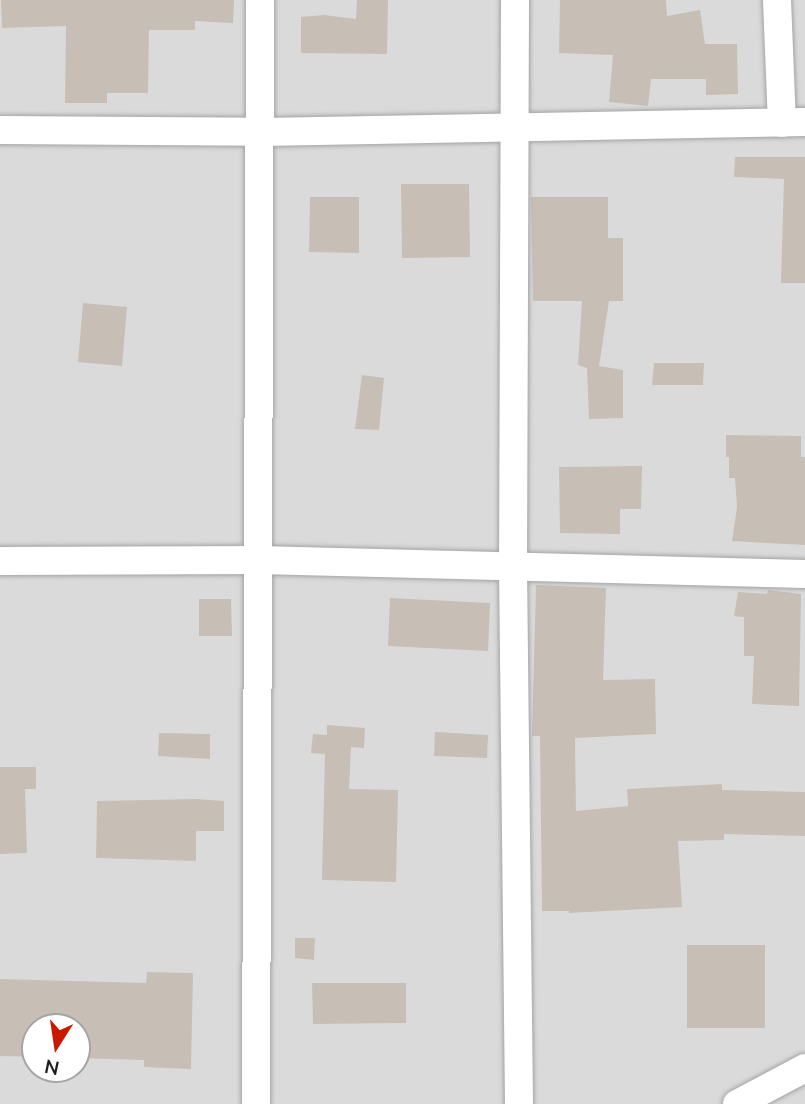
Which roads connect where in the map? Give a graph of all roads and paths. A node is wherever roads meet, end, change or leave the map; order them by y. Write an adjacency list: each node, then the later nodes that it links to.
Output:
1 (260, 0): 7 (street)
2 (515, 0): 5 (street)
3 (777, 0): 4 (street)
4 (793, 122): 5 (street)
5 (514, 127): 7 (street); 10 (street)
6 (0, 130): 7 (street)
7 (262, 132): 8 (street)
8 (259, 560): 9 (street); 10 (street); 13 (street)
9 (0, 561)
10 (513, 567): 11 (street); 14 (street)
11 (805, 575)
12 (805, 1069): 15 (street)
13 (256, 1104)
14 (519, 1104)
15 (737, 1104)

